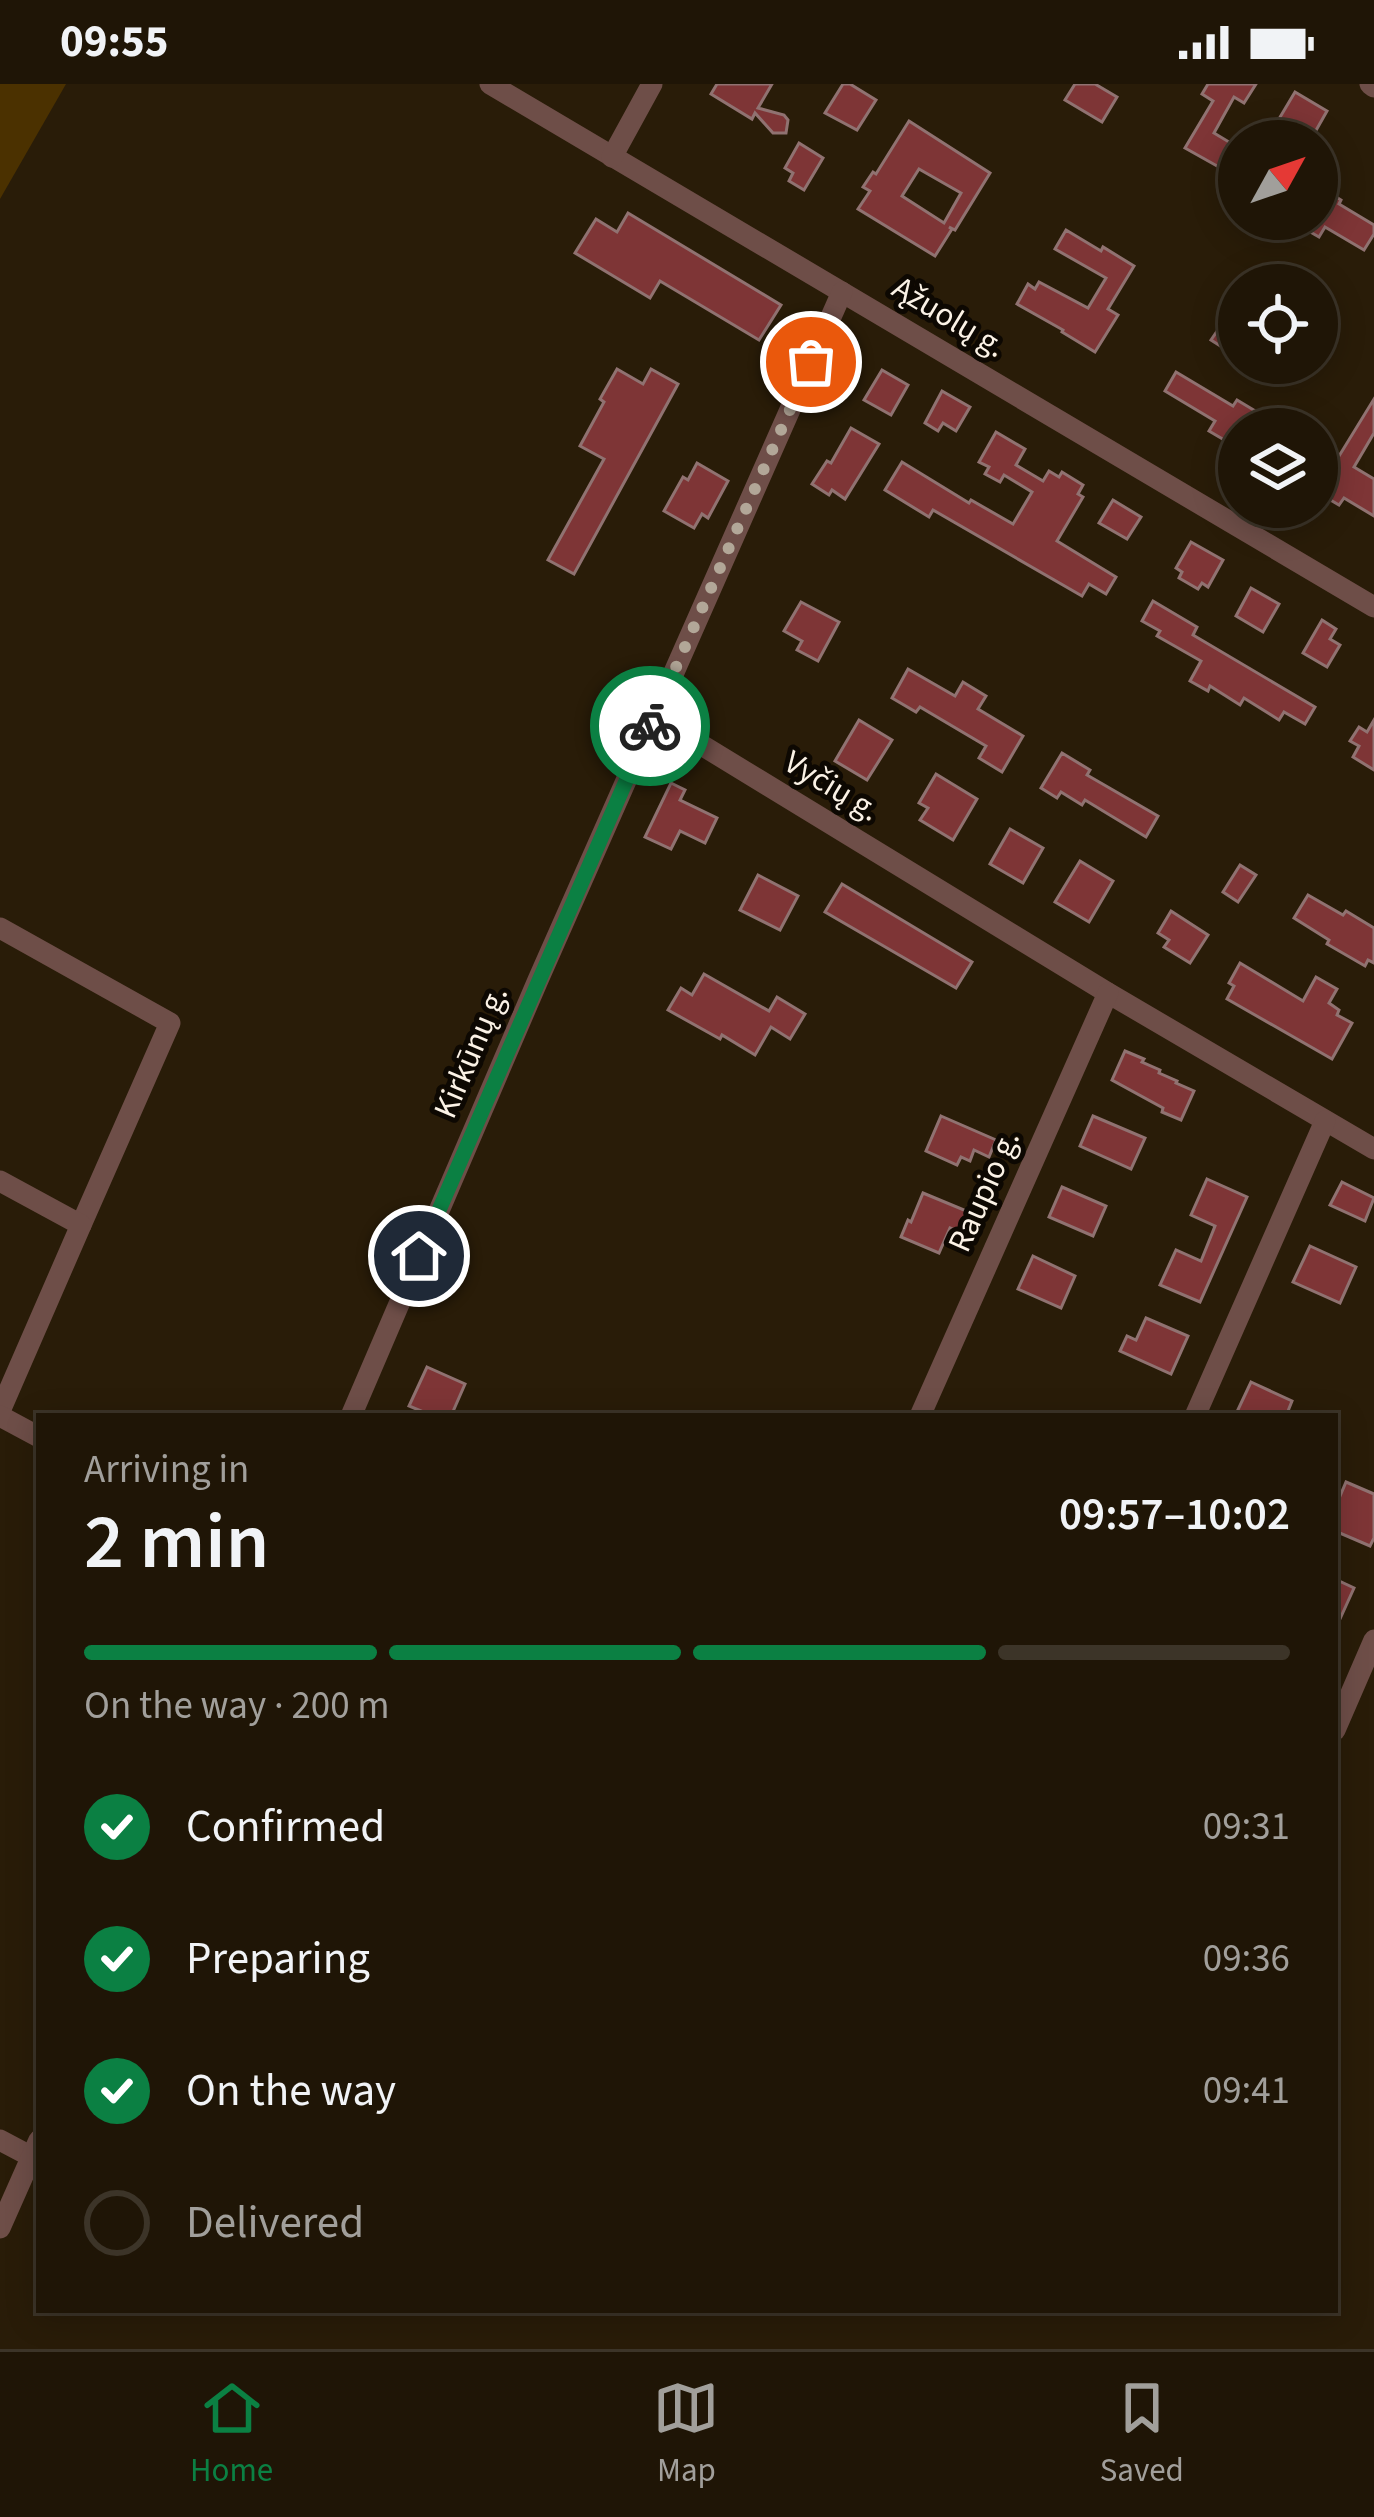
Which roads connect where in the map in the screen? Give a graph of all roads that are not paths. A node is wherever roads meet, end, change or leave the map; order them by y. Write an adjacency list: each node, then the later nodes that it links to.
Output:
1 (490, 84): 3 (street, Ąžuolų g.)
2 (652, 84): 3 (street)
3 (612, 157): 4 (street, Ąžuolų g.)
4 (842, 292): 5 (street, Ąžuolų g.); 6 (street)
5 (1374, 607)
6 (654, 716): 8 (street, Vyčių g.); 14 (street, Kirkūnų g.)
7 (0, 928): 12 (street)
8 (1108, 993): 9 (street, Vyčių g.); 15 (street, Raupio g.)
9 (1324, 1121): 10 (street, Vyčių g.); 16 (street)
10 (1374, 1149)
11 (0, 1181): 12 (street)
12 (82, 1225): 13 (street)
13 (0, 1413): 17 (street)
14 (352, 1413)
15 (921, 1413)
16 (1196, 1413)
17 (36, 1435)
18 (1374, 1640): 19 (street)
19 (1338, 1723)
20 (0, 2140): 21 (street)
21 (35, 2148): 22 (street)
22 (0, 2228)

